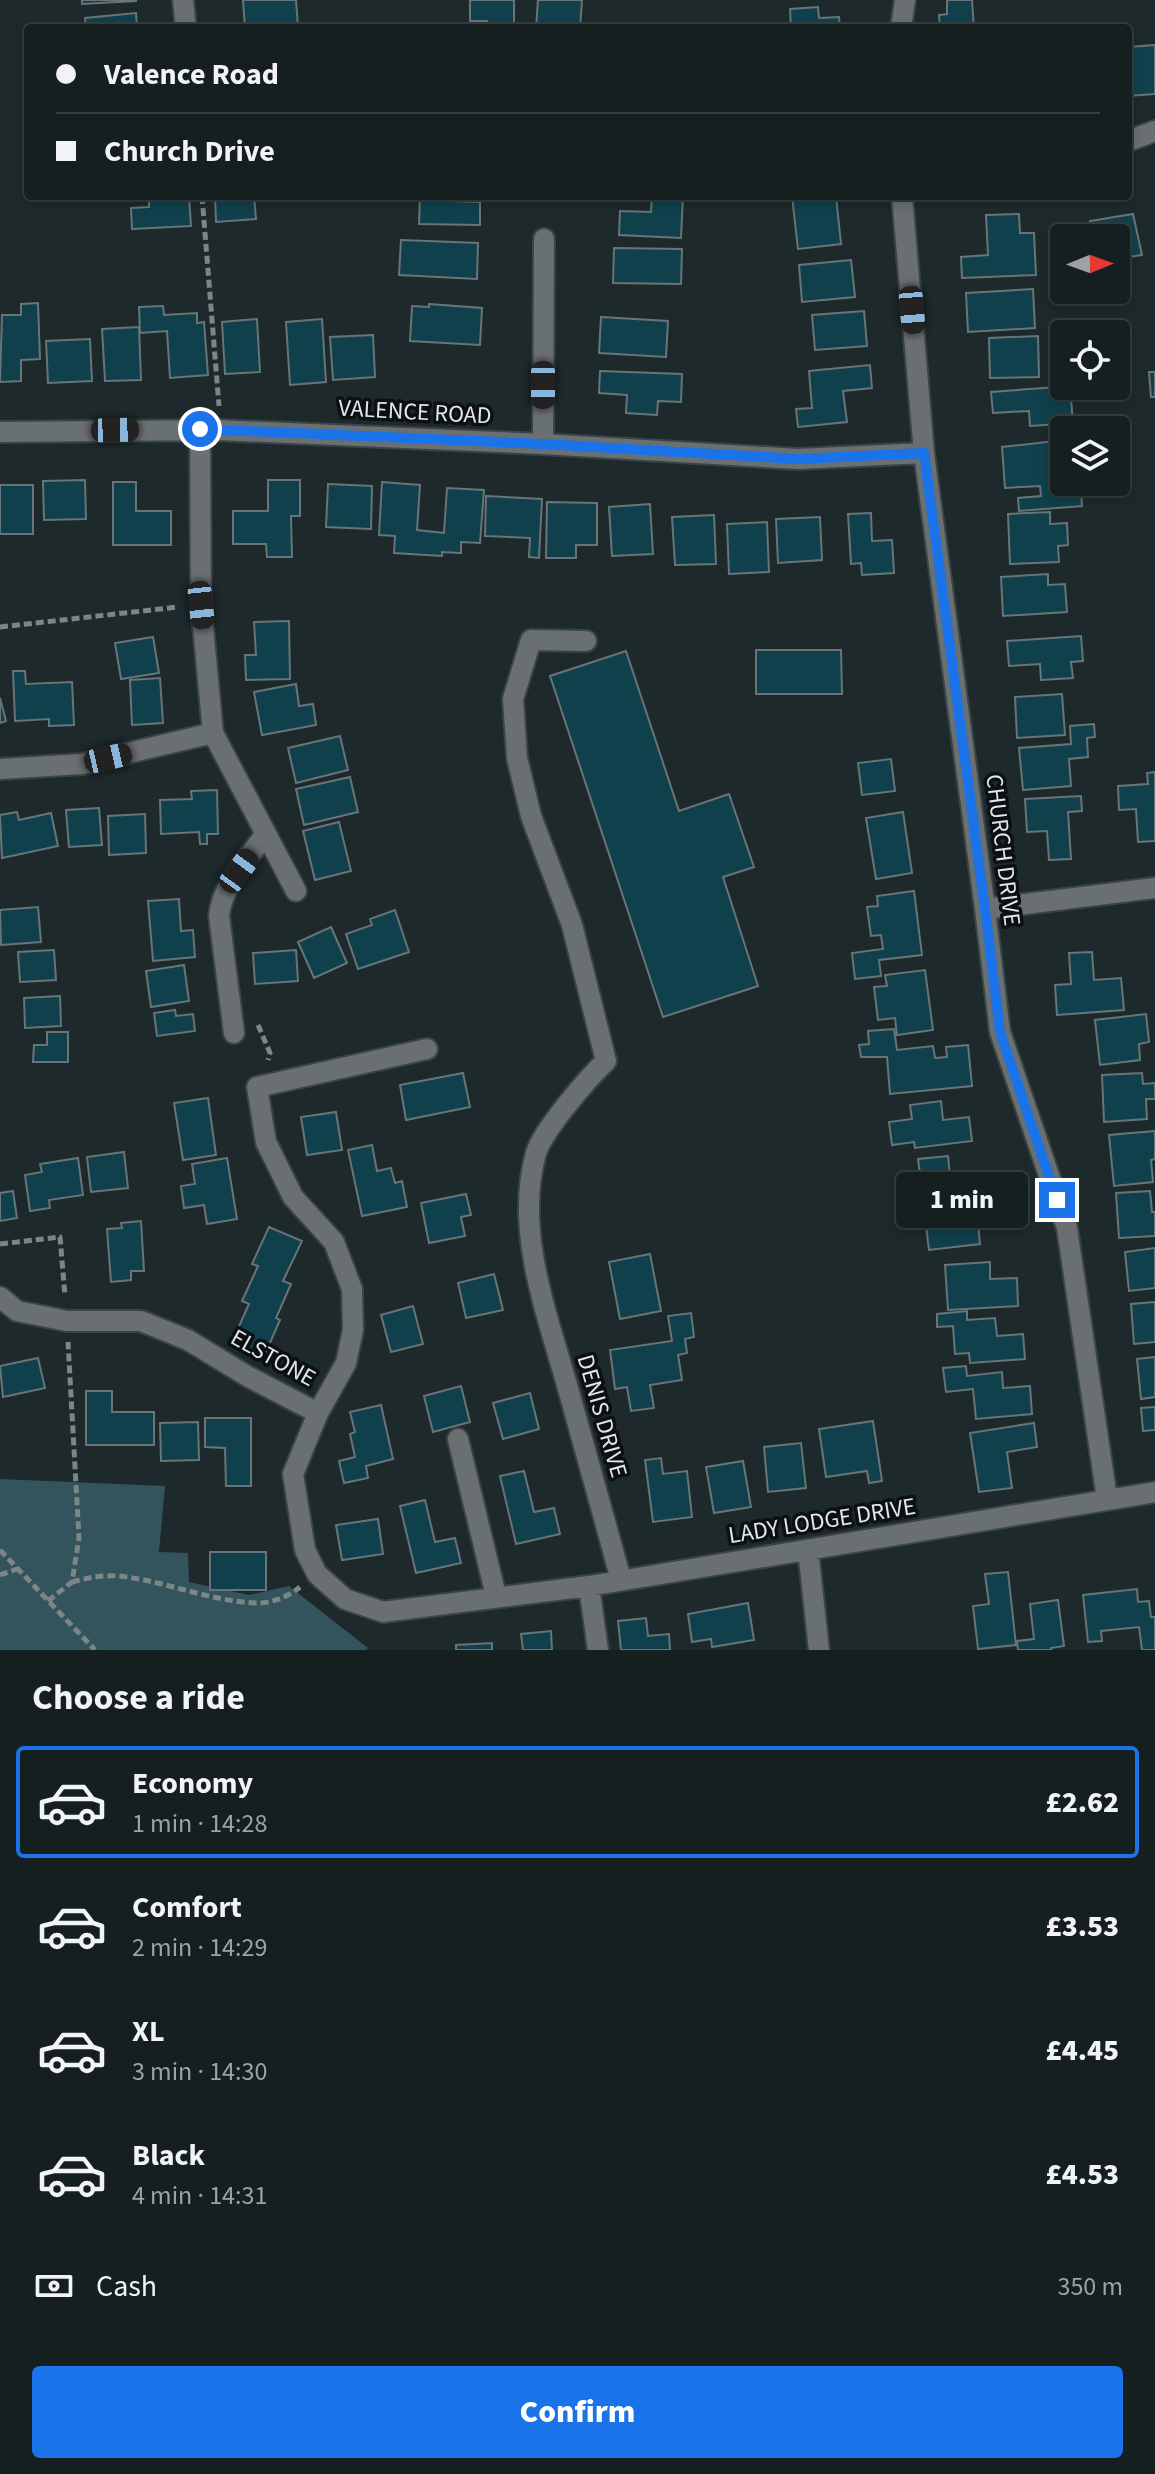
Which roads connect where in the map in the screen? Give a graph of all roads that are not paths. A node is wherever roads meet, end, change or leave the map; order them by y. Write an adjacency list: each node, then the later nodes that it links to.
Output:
1 (183, 0): 3 (street)
2 (905, 0): 4 (street)
3 (186, 24)
4 (902, 24)
5 (1155, 131): 6 (street)
6 (1132, 140)
7 (902, 200): 12 (street, CHURCH DRIVE)
8 (544, 239): 11 (street)
9 (209, 430): 10 (street, VALENCE ROAD); 11 (street, VALENCE ROAD); 14 (street)
10 (0, 432)
11 (543, 444): 12 (street, VALENCE ROAD)
12 (924, 453): 19 (street, CHURCH DRIVE)
13 (586, 641): 28 (street, DENIS DRIVE)
14 (213, 733): 15 (street); 16 (street)
15 (0, 769)
16 (265, 835): 18 (street); 20 (street)
17 (1155, 888): 19 (street)
18 (296, 891)
19 (985, 909): 26 (street, CHURCH DRIVE)
20 (234, 1033)
21 (427, 1049): 23 (street, ELSTONE)
22 (0, 1297): 23 (street, ELSTONE)
23 (318, 1413): 30 (street, LADY LODGE DRIVE)
24 (458, 1439): 30 (street)
25 (1155, 1492): 26 (street, LADY LODGE DRIVE)
26 (1107, 1499): 27 (street, LADY LODGE DRIVE)
27 (808, 1550): 28 (street, LADY LODGE DRIVE); 32 (street)
28 (621, 1580): 29 (street, LADY LODGE DRIVE)
29 (589, 1586): 30 (street, LADY LODGE DRIVE); 31 (street)
30 (496, 1596)
31 (598, 1650)
32 (819, 1650)

